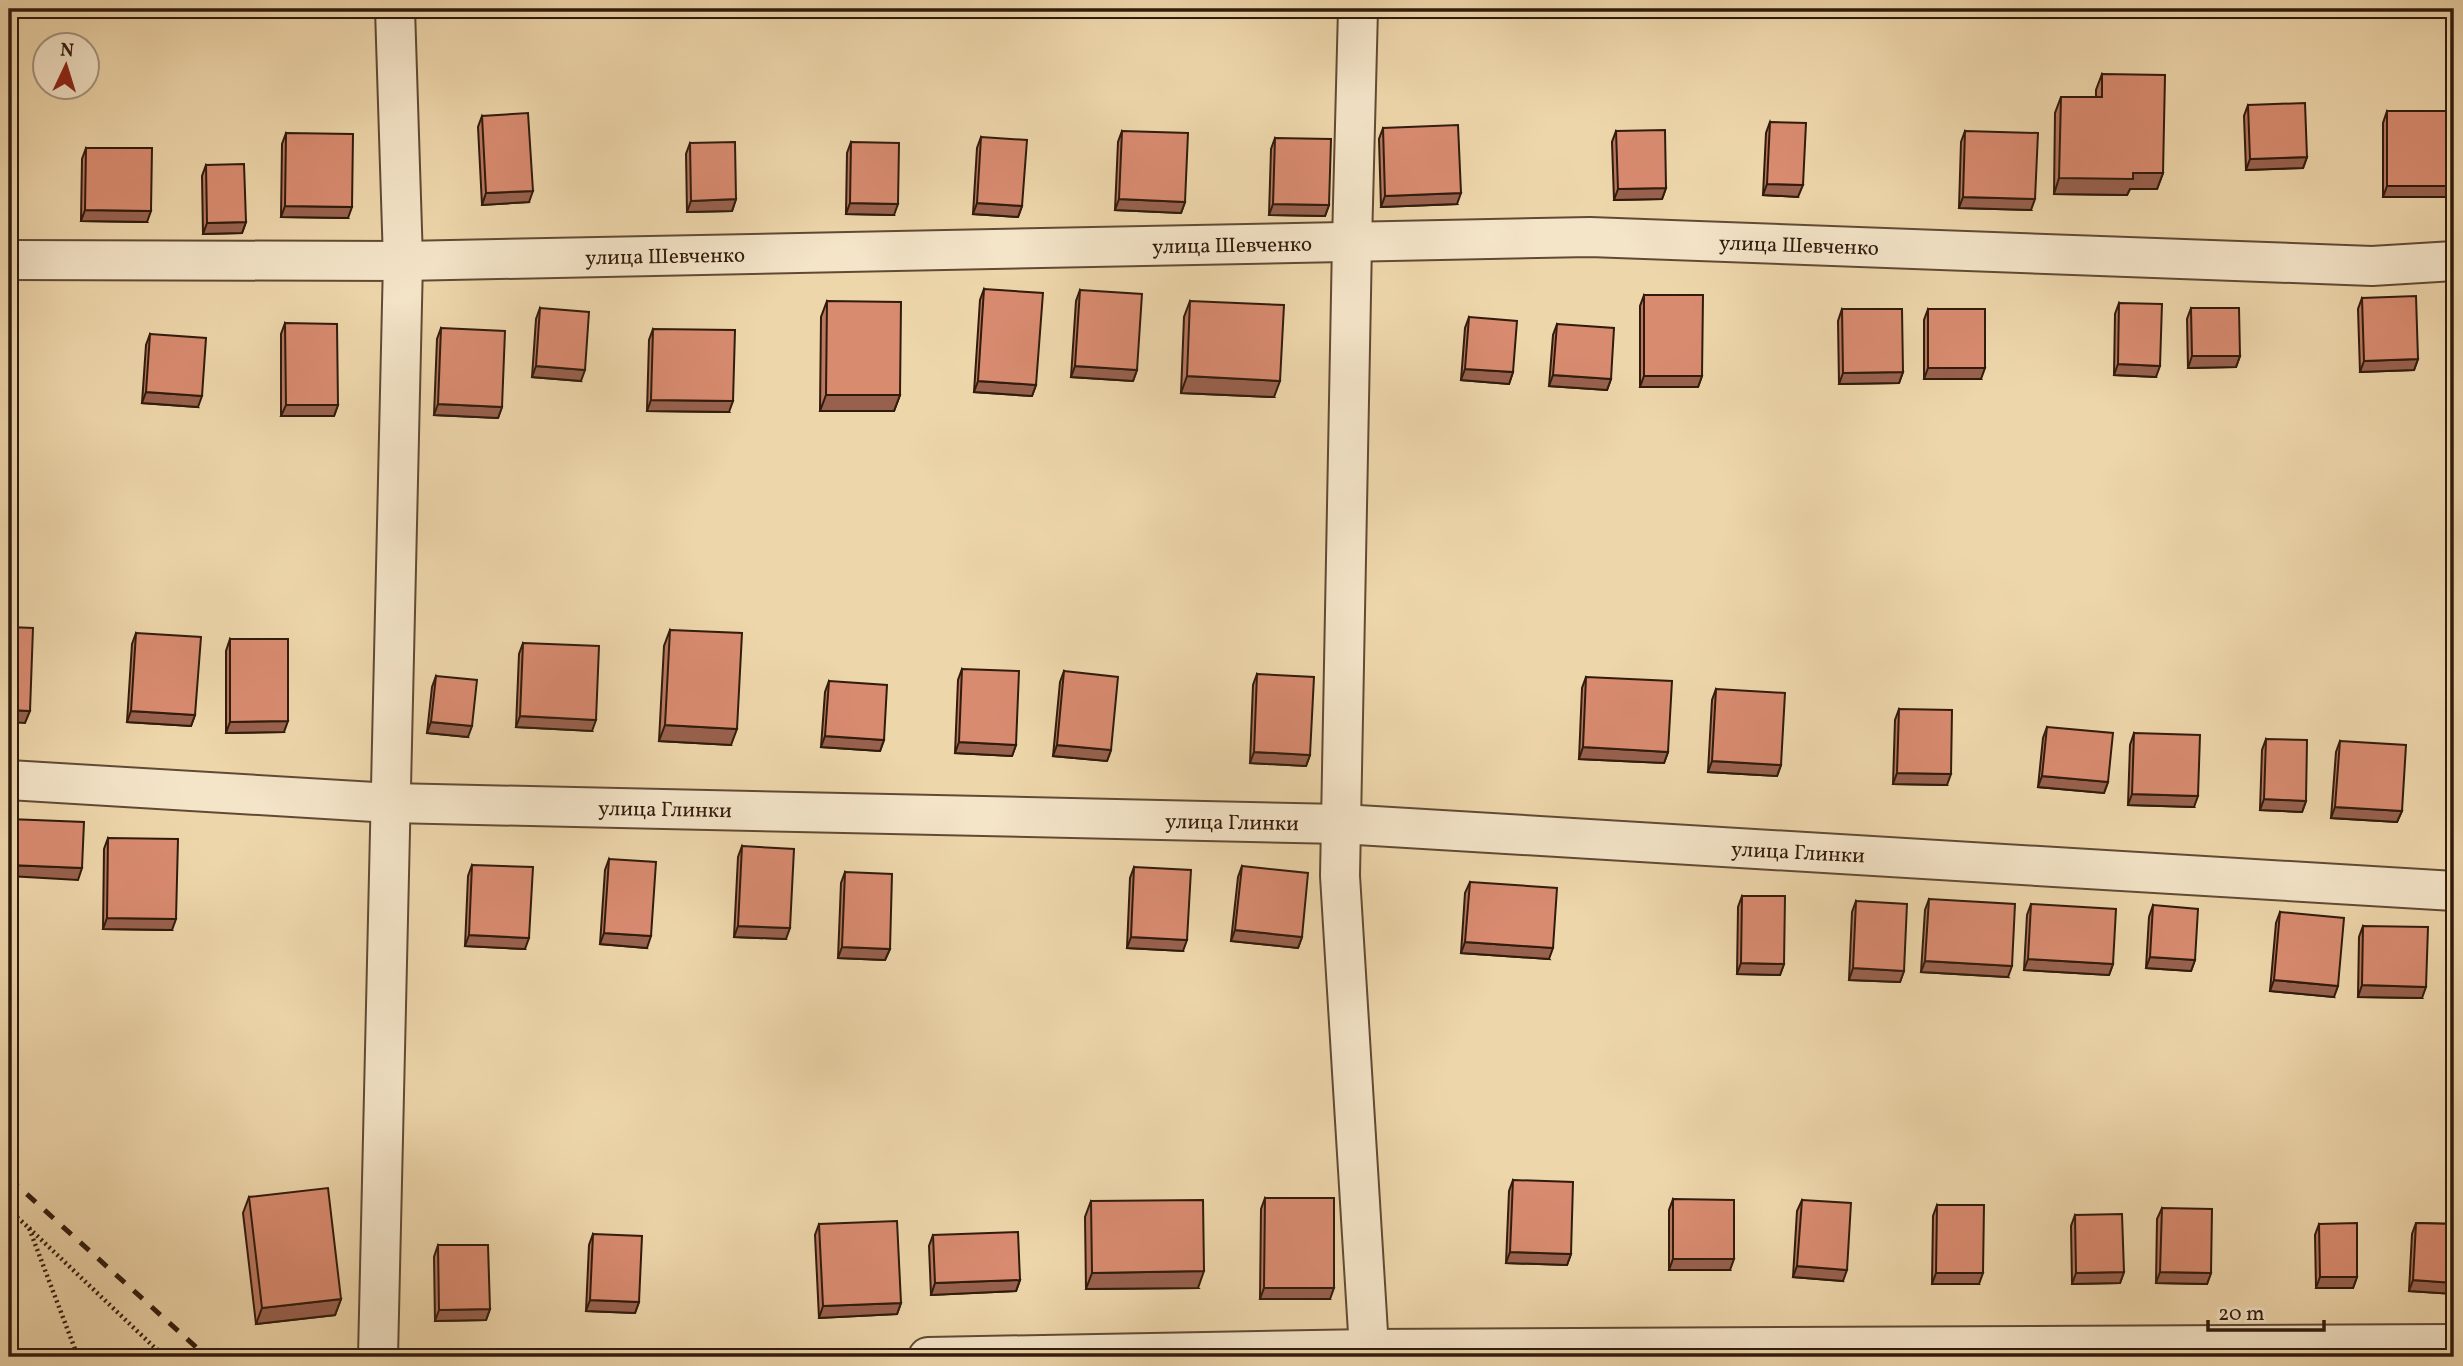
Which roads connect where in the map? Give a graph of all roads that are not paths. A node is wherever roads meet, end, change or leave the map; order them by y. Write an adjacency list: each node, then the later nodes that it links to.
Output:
1 (395, 9): 5 (street)
2 (1358, 9): 3 (street)
3 (1352, 242): 5 (street, улица Шевченко); 6 (street, улица Шевченко); 9 (street)
4 (9, 260): 5 (street, улица Шевченко)
5 (403, 261): 8 (street)
6 (2454, 261)
7 (9, 780): 8 (street, улица Глинки)
8 (391, 803): 9 (street, улица Глинки); 13 (street)
9 (1341, 824): 10 (street, улица Глинки); 12 (street)
10 (2454, 891)
11 (2454, 1344): 12 (street)
12 (1369, 1349): 14 (street)
13 (379, 1357)
14 (928, 1357)

